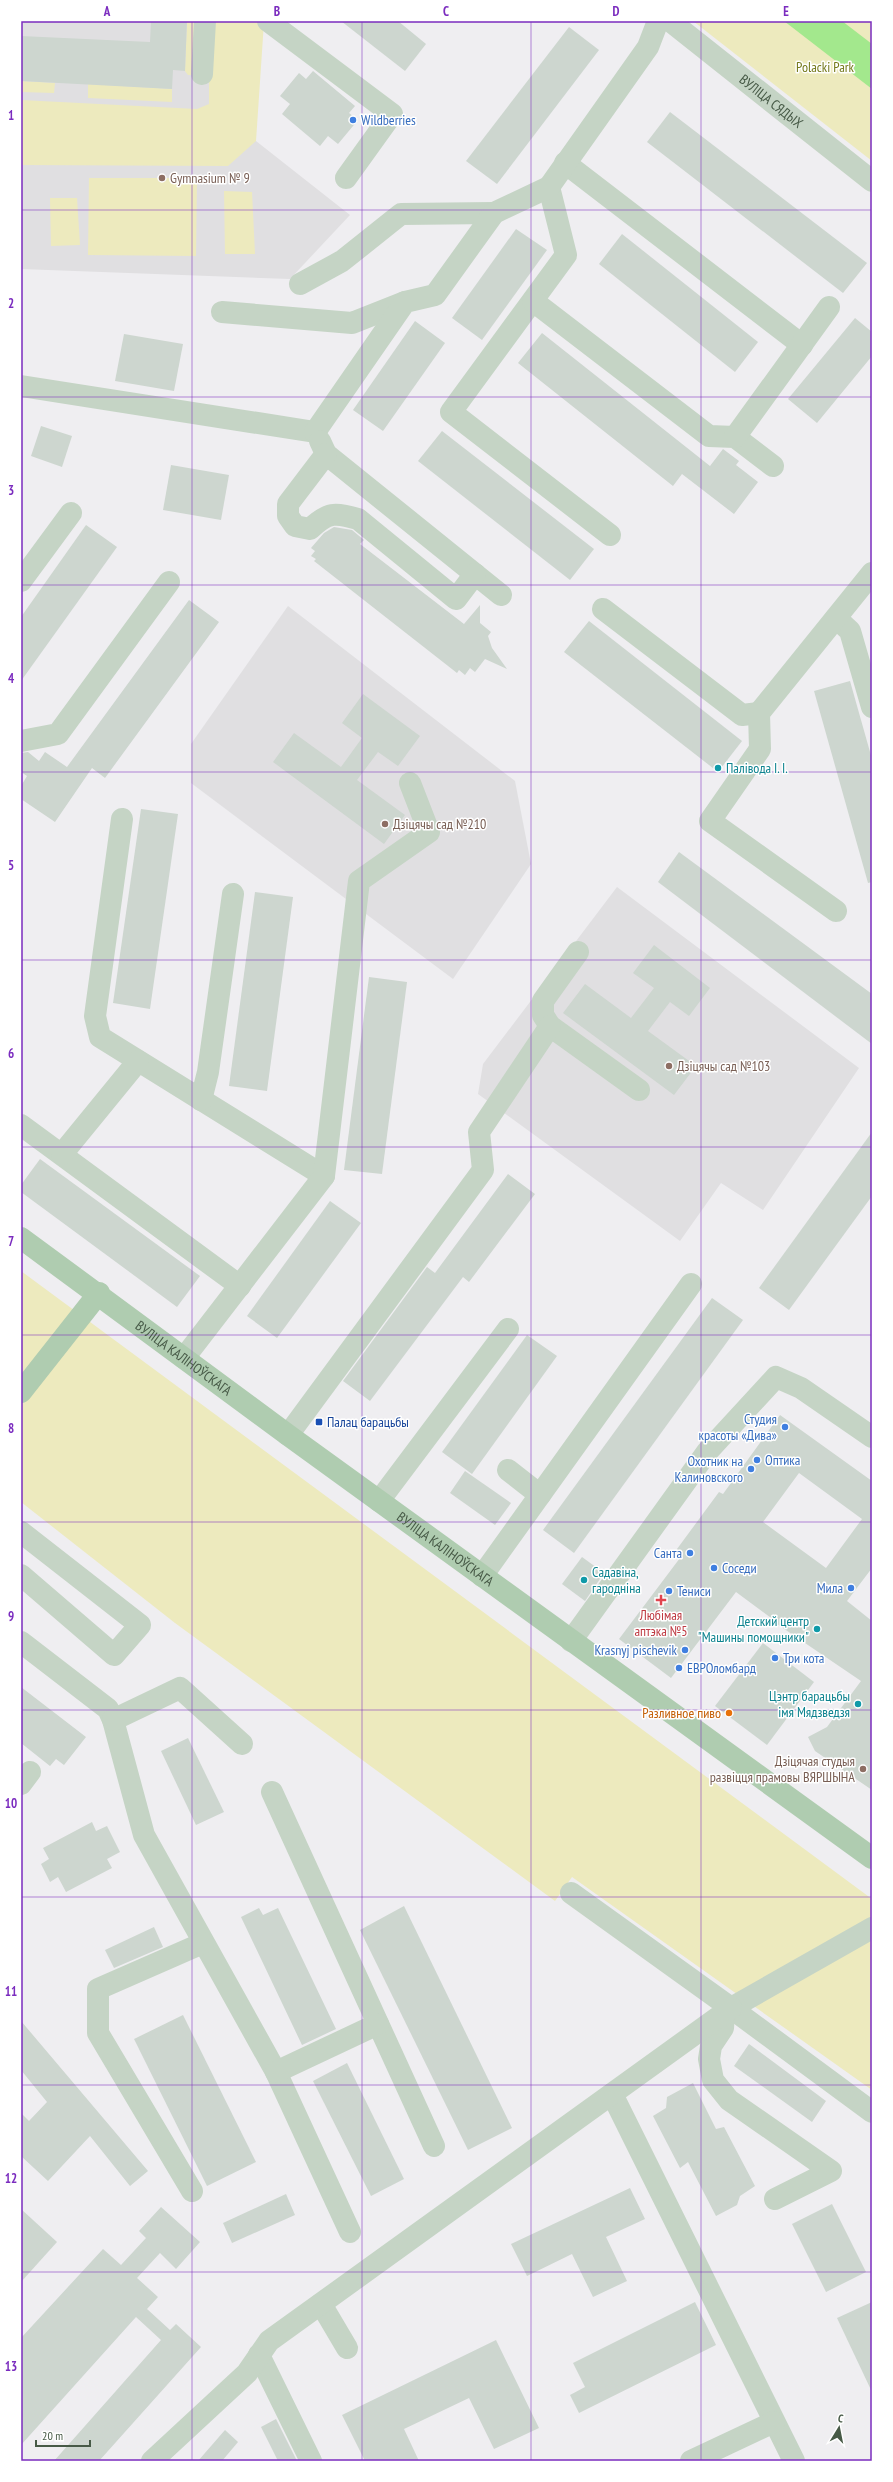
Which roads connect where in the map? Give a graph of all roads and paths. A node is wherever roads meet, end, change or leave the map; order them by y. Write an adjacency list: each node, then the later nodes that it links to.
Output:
1 (205, 21): 5 (street)
2 (268, 21): 7 (street)
3 (658, 21): 6 (street)
4 (670, 21): 8 (street, ВУЛІЦА СЯДЫХ)
5 (202, 74)
6 (566, 163): 9 (street); 16 (street)
7 (346, 178)
8 (872, 181)
9 (549, 187): 10 (street); 12 (street)
10 (494, 213): 11 (street); 13 (street)
11 (300, 284)
12 (533, 301): 19 (street); 23 (street)
13 (406, 302): 15 (street); 18 (street)
14 (829, 307): 16 (street)
15 (222, 312)
16 (802, 345): 19 (street)
17 (21, 386): 18 (street)
18 (315, 432): 20 (street)
19 (735, 437): 21 (street)
20 (326, 454): 25 (street); 25 (street)
21 (773, 466)
22 (71, 513): 26 (street)
23 (610, 535)
24 (872, 573): 30 (street)
25 (475, 574): 28 (street)
26 (21, 581)
27 (169, 582): 33 (street)
28 (501, 595)
29 (603, 609): 32 (street)
30 (836, 618): 31 (street); 32 (street)
31 (872, 707)
32 (759, 713): 37 (street)
33 (21, 741)
34 (410, 784): 45 (street)
35 (122, 819): 40 (street)
36 (233, 894): 42 (street)
37 (836, 911)
38 (578, 952): 39 (street)
39 (550, 1026): 41 (street); 53 (street)
40 (138, 1061): 42 (street); 44 (street)
41 (639, 1090)
42 (201, 1100): 45 (street)
43 (21, 1125): 44 (street)
44 (62, 1154): 48 (street)
45 (324, 1176): 48 (street)
46 (21, 1238): 49 (main road, ВУЛІЦА КАЛІНОЎСКАГА)
47 (691, 1284): 56 (street)
48 (240, 1286): 51 (street)
49 (99, 1293): 51 (main road, ВУЛІЦА КАЛІНОЎСКАГА); 52 (main road)
50 (508, 1329): 57 (street)
51 (184, 1358): 53 (main road, ВУЛІЦА КАЛІНОЎСКАГА)
52 (21, 1392)
53 (288, 1435): 57 (main road, ВУЛІЦА КАЛІНОЎСКАГА)
54 (872, 1437): 61 (street)
55 (508, 1470): 56 (street)
56 (540, 1495): 60 (street)
57 (379, 1501): 60 (main road, ВУЛІЦА КАЛІНОЎСКАГА)
58 (21, 1532): 59 (street)
59 (21, 1575)
60 (482, 1576): 61 (main road, ВУЛІЦА КАЛІНОЎСКАГА)
61 (571, 1641): 66 (main road, ВУЛІЦА КАЛІНОЎСКАГА)
62 (21, 1642): 63 (street)
63 (113, 1720): 64 (street); 69 (street)
64 (242, 1744)
65 (272, 1792): 71 (street)
66 (872, 1858)
67 (571, 1893): 70 (street)
68 (872, 1928): 70 (street)
69 (203, 1943): 72 (street); 76 (street)
70 (728, 2011): 73 (street); 74 (street); 77 (street)
71 (378, 2024): 72 (street); 75 (street)
72 (276, 2072): 78 (street)
73 (612, 2094): 79 (street); 82 (street)
74 (872, 2112)
75 (434, 2146)
76 (192, 2191)
77 (775, 2199)
78 (350, 2232)
79 (322, 2304): 80 (street); 81 (street)
80 (347, 2348)
81 (260, 2355): 83 (street); 84 (street)
82 (774, 2422): 85 (street); 86 (street)
83 (152, 2461)
84 (311, 2461)
85 (691, 2461)
86 (794, 2461)

